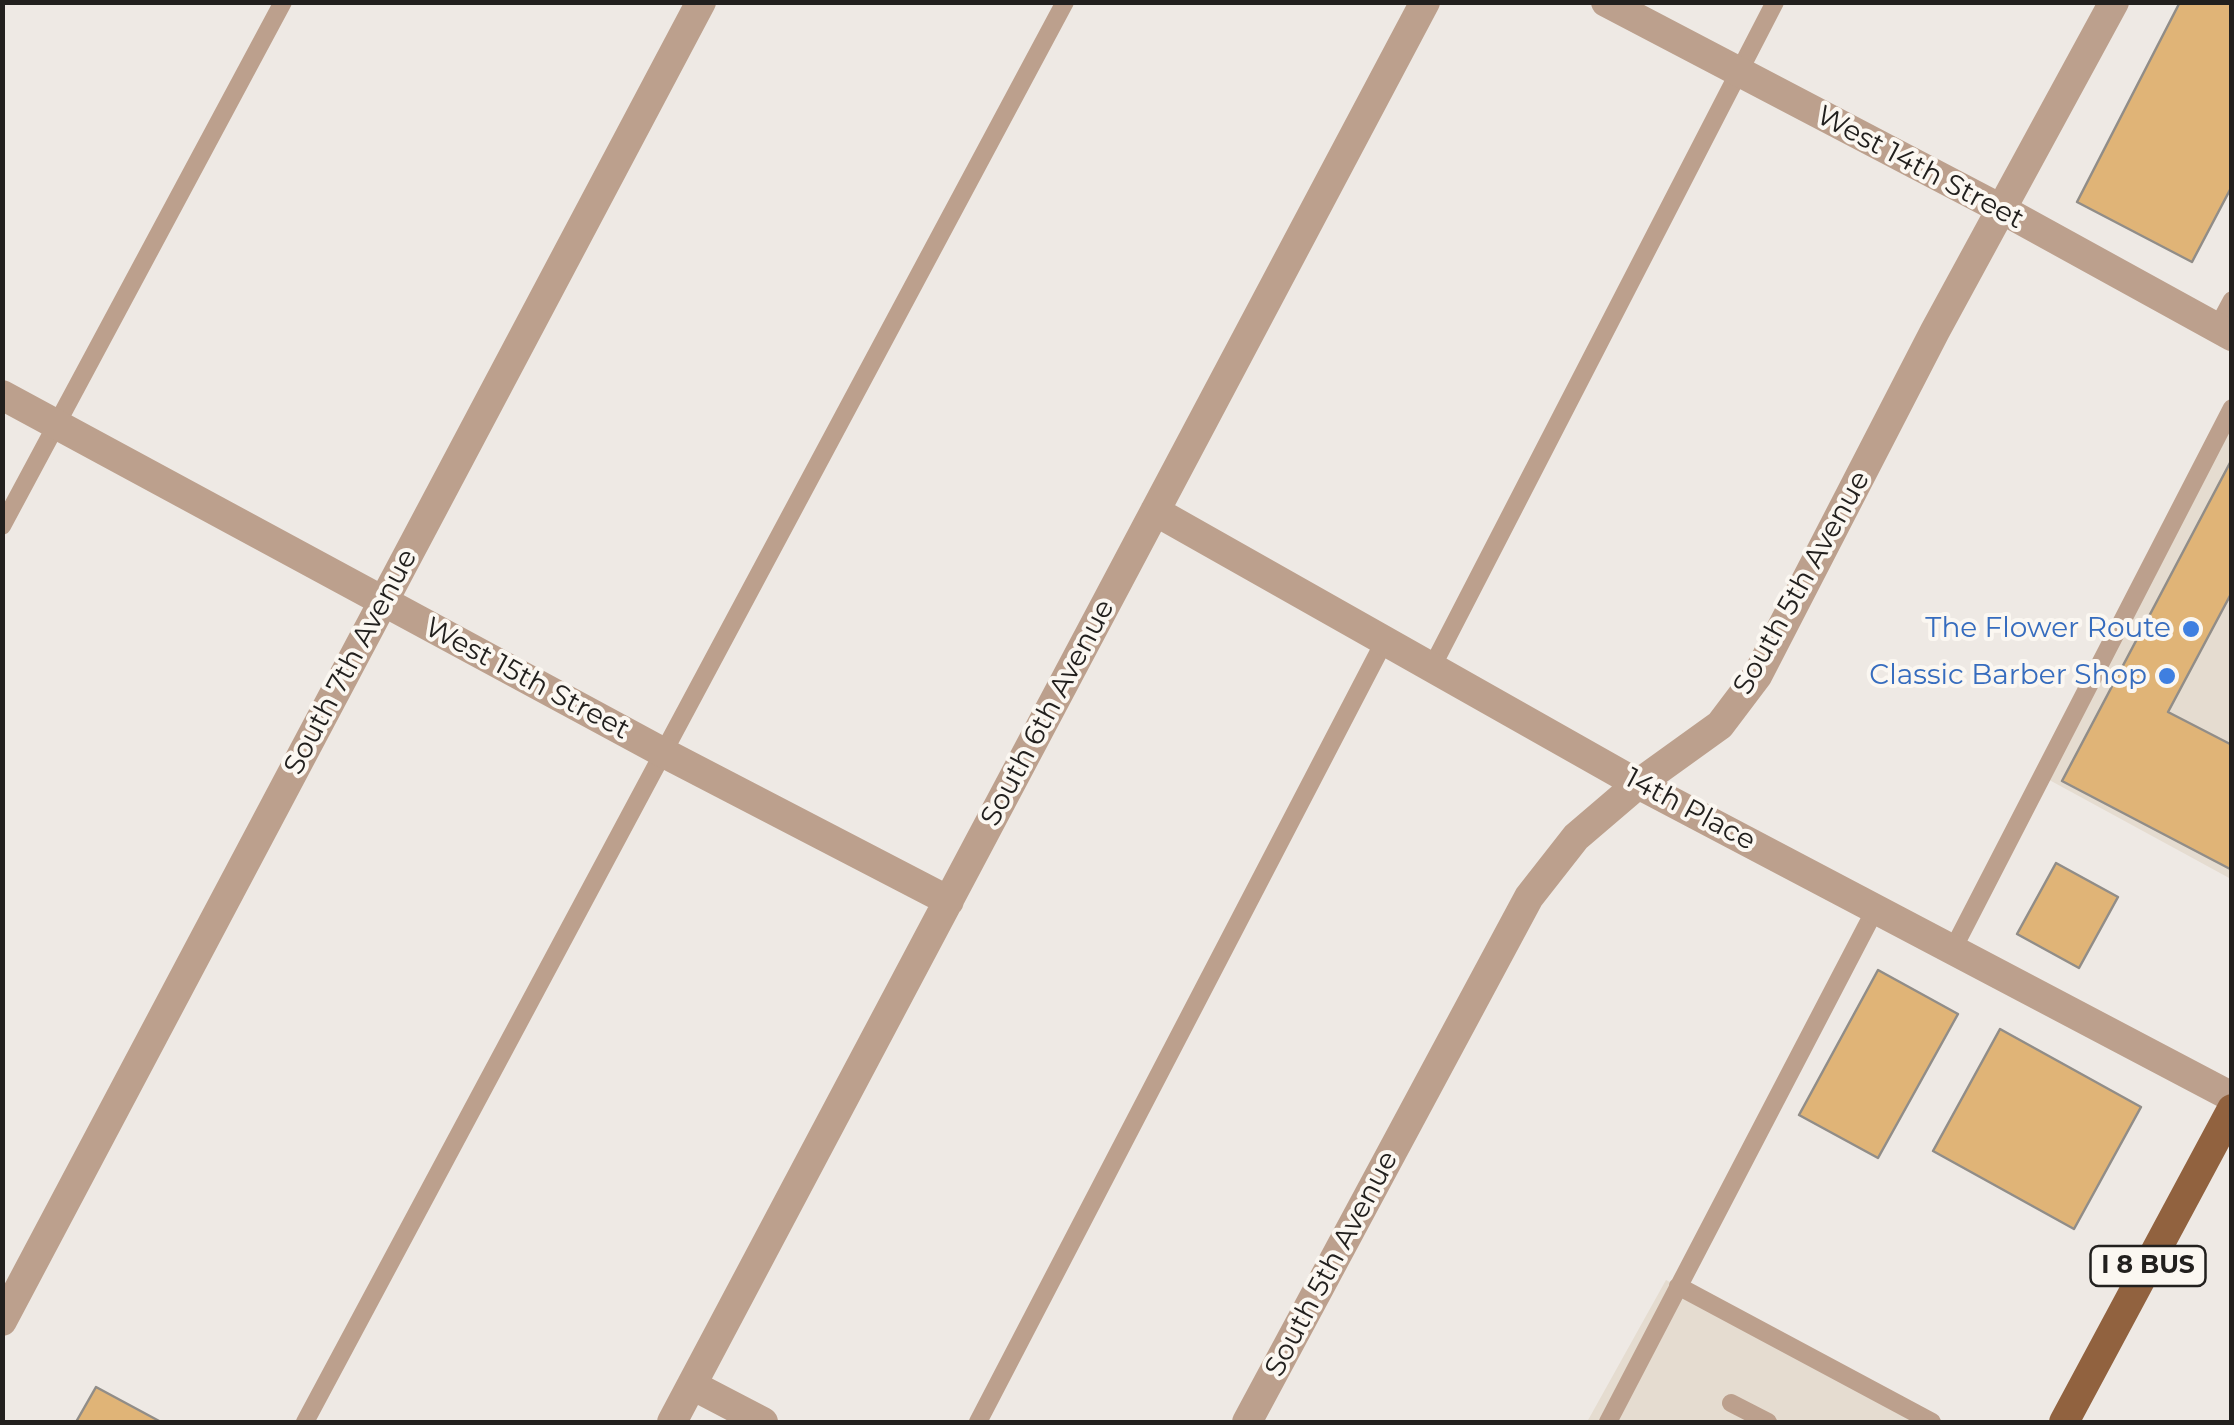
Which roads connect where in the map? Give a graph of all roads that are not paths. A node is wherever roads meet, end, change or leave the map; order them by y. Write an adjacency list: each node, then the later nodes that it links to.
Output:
1 (283, 2): 14 (lane)
2 (701, 2): 17 (street, South 7th Avenue)
3 (1065, 2): 20 (lane)
4 (1425, 2): 15 (street, South 6th Avenue)
5 (1606, 2): 8 (street, West 14th Street)
6 (1775, 2): 8 (lane)
7 (2114, 2): 9 (street, South 5th Avenue)
8 (1738, 73): 9 (street, West 14th Street); 19 (lane)
9 (2003, 210): 11 (street, West 14th Street); 21 (street, South 5th Avenue)
10 (2232, 300): 11 (lane)
11 (2224, 332)
12 (2, 396): 14 (street, West 15th Street)
13 (2232, 408): 24 (lane)
14 (57, 425): 16 (lane); 17 (street, West 15th Street)
15 (1156, 511): 18 (street, 14th Place); 22 (street, South 6th Avenue)
16 (2, 526)
17 (383, 602): 20 (street, West 15th Street); 28 (street, South 7th Avenue)
18 (1384, 640): 19 (street, 14th Place); 34 (lane)
19 (1432, 667): 21 (street, 14th Place)
20 (664, 753): 22 (street, West 15th Street); 31 (lane)
21 (1638, 784): 23 (street, 14th Place); 35 (street, South 5th Avenue)
22 (949, 900): 29 (street, South 6th Avenue)
23 (1876, 908): 24 (street, 14th Place); 27 (lane)
24 (1953, 948): 25 (street, 14th Place)
25 (2232, 1097)
26 (2232, 1108): 39 (main road, I 8 BUS)
27 (1678, 1286): 36 (lane); 38 (lane)
28 (2, 1321)
29 (692, 1386): 32 (street, South 6th Avenue); 33 (street)
30 (1731, 1402): 37 (lane)
31 (305, 1422)
32 (672, 1422)
33 (763, 1422)
34 (978, 1422)
35 (1246, 1422)
36 (1608, 1422)
37 (1768, 1422)
38 (1932, 1422)
39 (2064, 1422)

